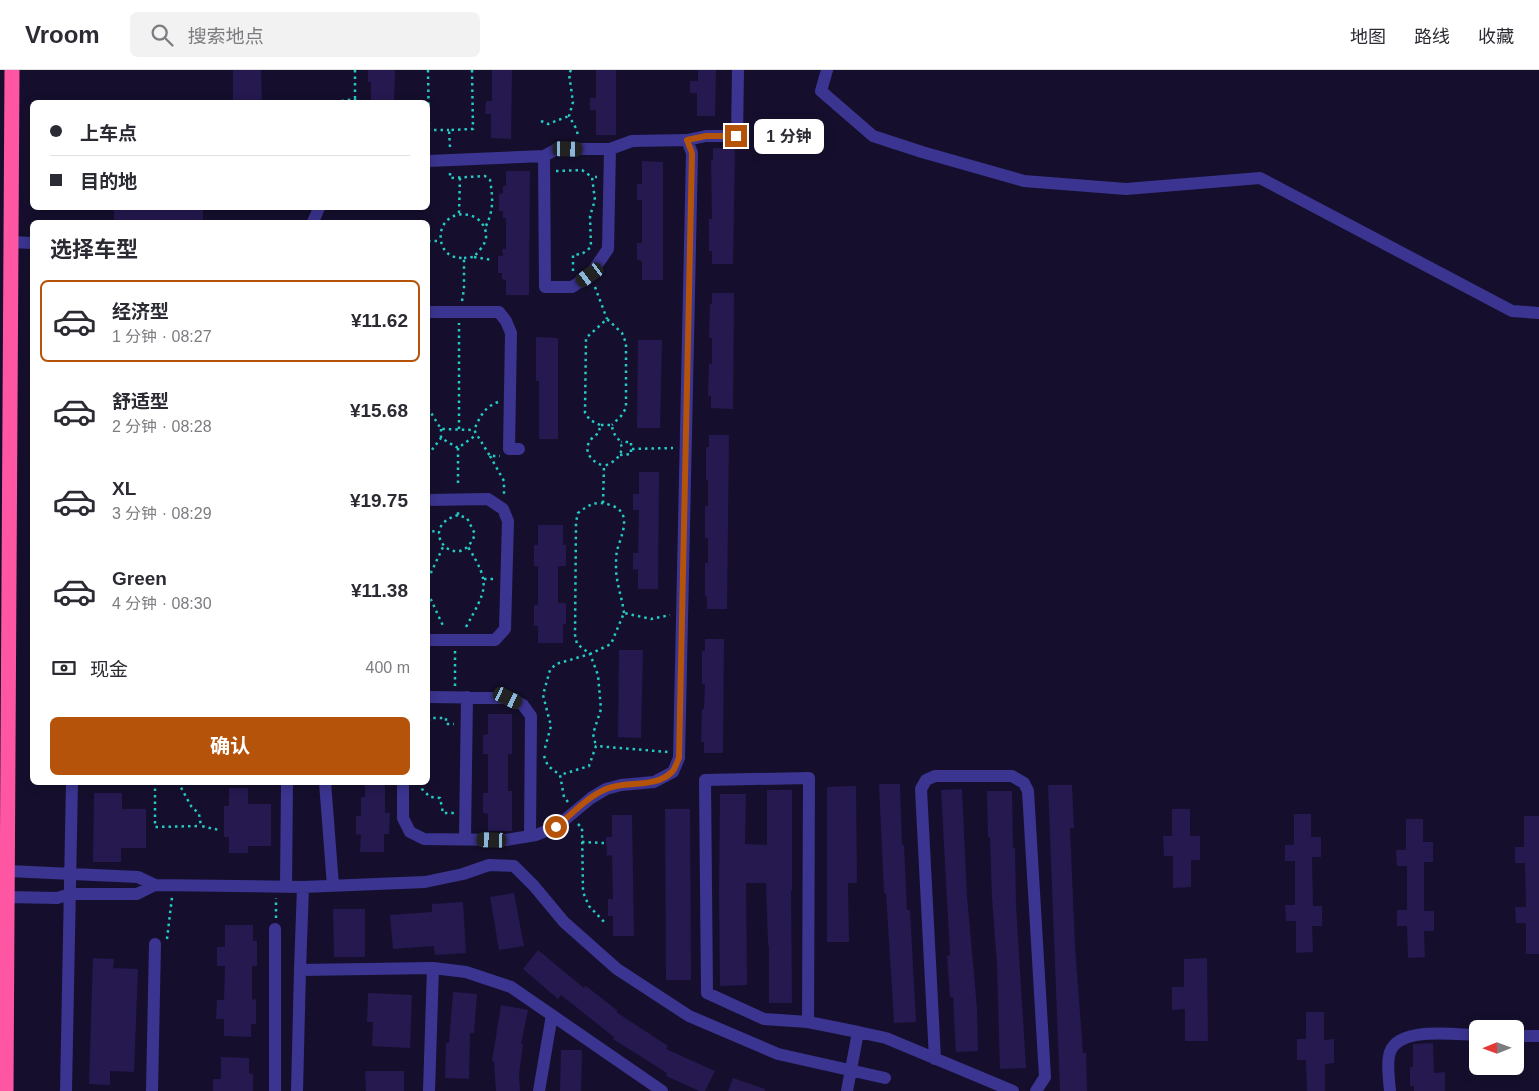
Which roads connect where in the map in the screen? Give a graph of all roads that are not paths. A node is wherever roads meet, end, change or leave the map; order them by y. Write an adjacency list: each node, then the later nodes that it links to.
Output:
1 (12, 70): 8 (highway)
2 (738, 70): 4 (street)
3 (828, 70): 11 (street)
4 (687, 140): 5 (street); 21 (street)
5 (610, 149): 6 (street); 6 (street)
6 (544, 156): 7 (street)
7 (430, 161)
8 (11, 242): 9 (street); 23 (highway)
9 (30, 243)
10 (430, 312): 12 (street)
11 (1539, 313)
12 (519, 449)
13 (430, 500): 14 (street)
14 (430, 640)
15 (430, 697): 16 (street)
16 (461, 697): 21 (street); 22 (street)
17 (72, 785): 24 (street)
18 (286, 785): 27 (street)
19 (325, 785): 26 (street)
20 (403, 785): 22 (street)
21 (530, 836): 22 (street)
22 (465, 839)
23 (8, 871): 24 (street); 30 (highway)
24 (71, 874): 25 (street); 29 (street)
25 (155, 885): 27 (street); 29 (street)
26 (333, 886): 28 (street); 42 (street)
27 (281, 887): 28 (street)
28 (303, 887): 34 (street)
29 (71, 894): 30 (street); 45 (street)
30 (7, 897): 44 (highway)
31 (276, 929): 47 (street)
32 (155, 944): 46 (street)
33 (433, 968): 34 (street); 35 (street); 49 (street)
34 (300, 970): 48 (street)
35 (552, 1015): 50 (street); 51 (street)
36 (808, 1022): 36 (street); 37 (street)
37 (858, 1032): 41 (street); 42 (street)
38 (1469, 1035): 55 (street)
39 (1524, 1036): 40 (street)
40 (1539, 1036)
41 (936, 1059): 53 (street); 54 (street)
42 (852, 1070): 43 (street); 52 (street)
43 (884, 1078)
44 (6, 1091)
45 (66, 1091)
46 (152, 1091)
47 (275, 1091)
48 (296, 1091)
49 (429, 1091)
50 (539, 1091)
51 (661, 1091)
52 (847, 1091)
53 (1013, 1091)
54 (1036, 1091)
55 (1390, 1091)

